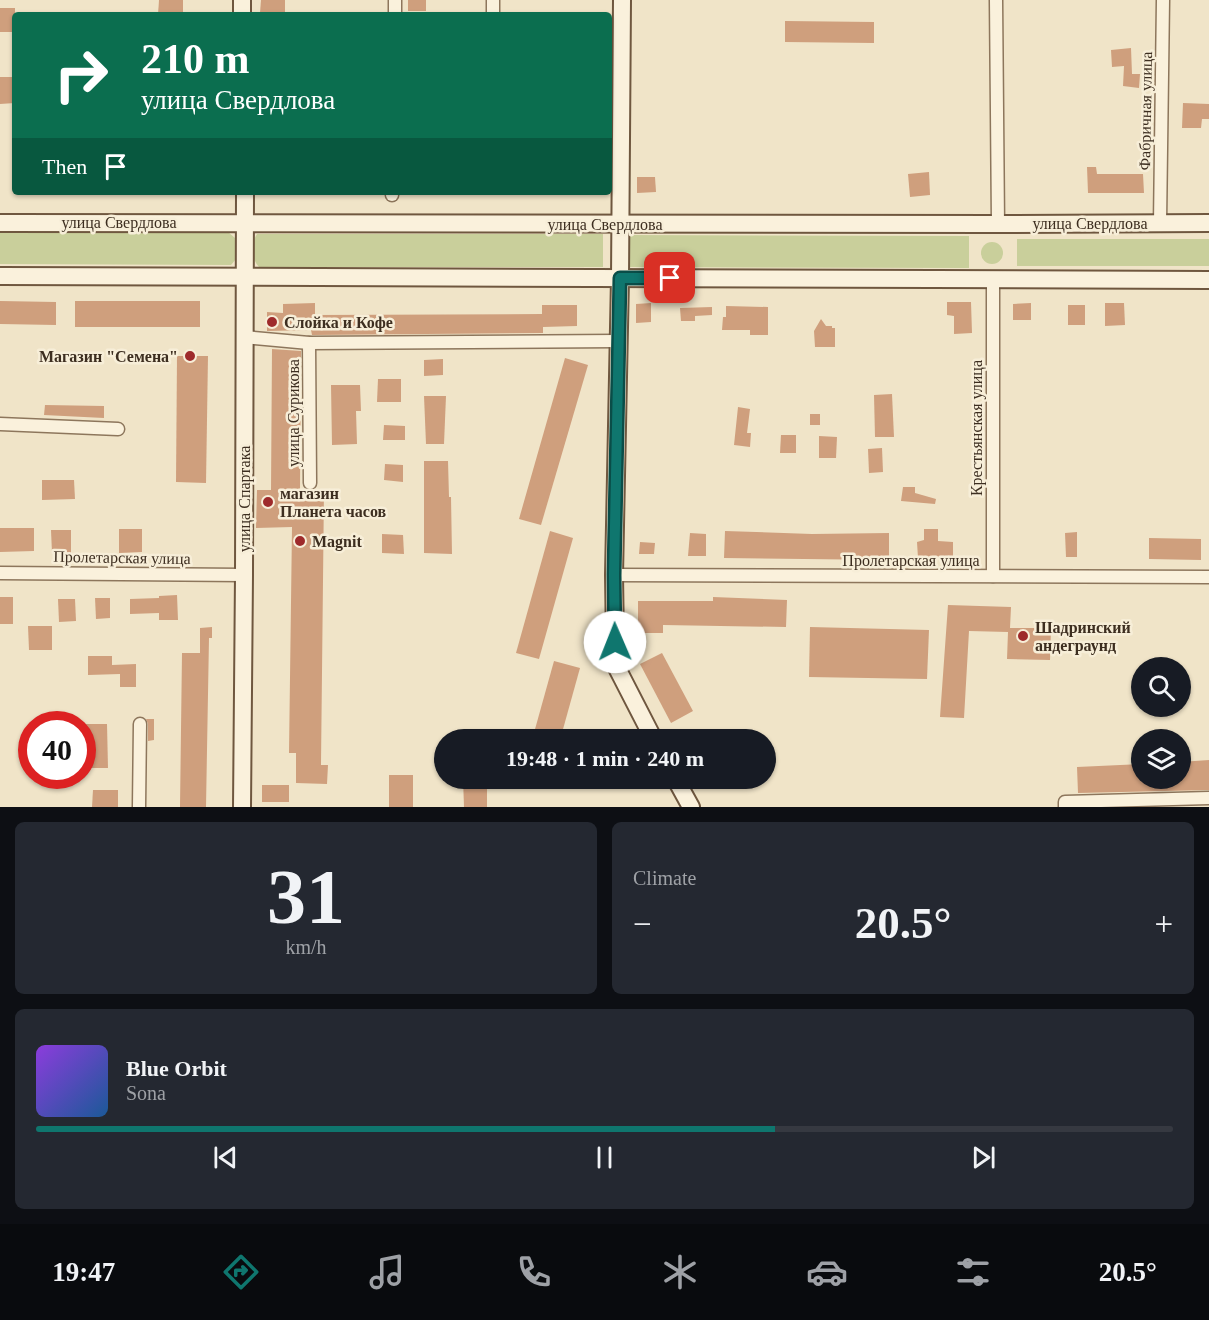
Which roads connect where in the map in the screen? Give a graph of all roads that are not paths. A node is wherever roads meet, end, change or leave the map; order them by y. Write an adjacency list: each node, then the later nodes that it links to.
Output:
1 (622, 0): 9 (main road)
2 (996, 0): 10 (street)
3 (1163, 0): 7 (street, Фабричная улица)
4 (245, 195): 5 (main road, улица Спартака)
5 (245, 222): 6 (main road, улица Свердлова); 9 (main road, улица Свердлова); 12 (main road, улица Спартака)
6 (0, 223)
7 (1160, 223): 8 (main road, улица Свердлова); 10 (main road, улица Свердлова)
8 (1209, 223)
9 (620, 224): 10 (main road, улица Свердлова); 13 (main road)
10 (998, 224)
11 (0, 276): 12 (main road)
12 (244, 277): 13 (main road); 16 (main road, улица Спартака)
13 (620, 278): 14 (main road); 17 (main road)
14 (993, 279): 15 (main road); 25 (street, Крестьянская улица)
15 (1209, 280)
16 (244, 337): 18 (street); 23 (main road, улица Спартака)
17 (618, 341): 18 (street); 24 (main road)
18 (309, 343): 21 (street, улица Сурикова)
19 (0, 424): 20 (street)
20 (118, 429)
21 (310, 483)
22 (0, 573): 23 (street, Пролетарская улица)
23 (244, 575): 32 (main road, улица Спартака)
24 (614, 575): 25 (street, Пролетарская улица); 28 (main road)
25 (993, 576): 26 (street, Пролетарская улица)
26 (1209, 577)
27 (140, 724): 31 (street)
28 (648, 729)
29 (681, 789): 33 (main road)
30 (1209, 798): 34 (street)
31 (139, 807)
32 (242, 807)
33 (691, 807)
34 (1065, 807)

